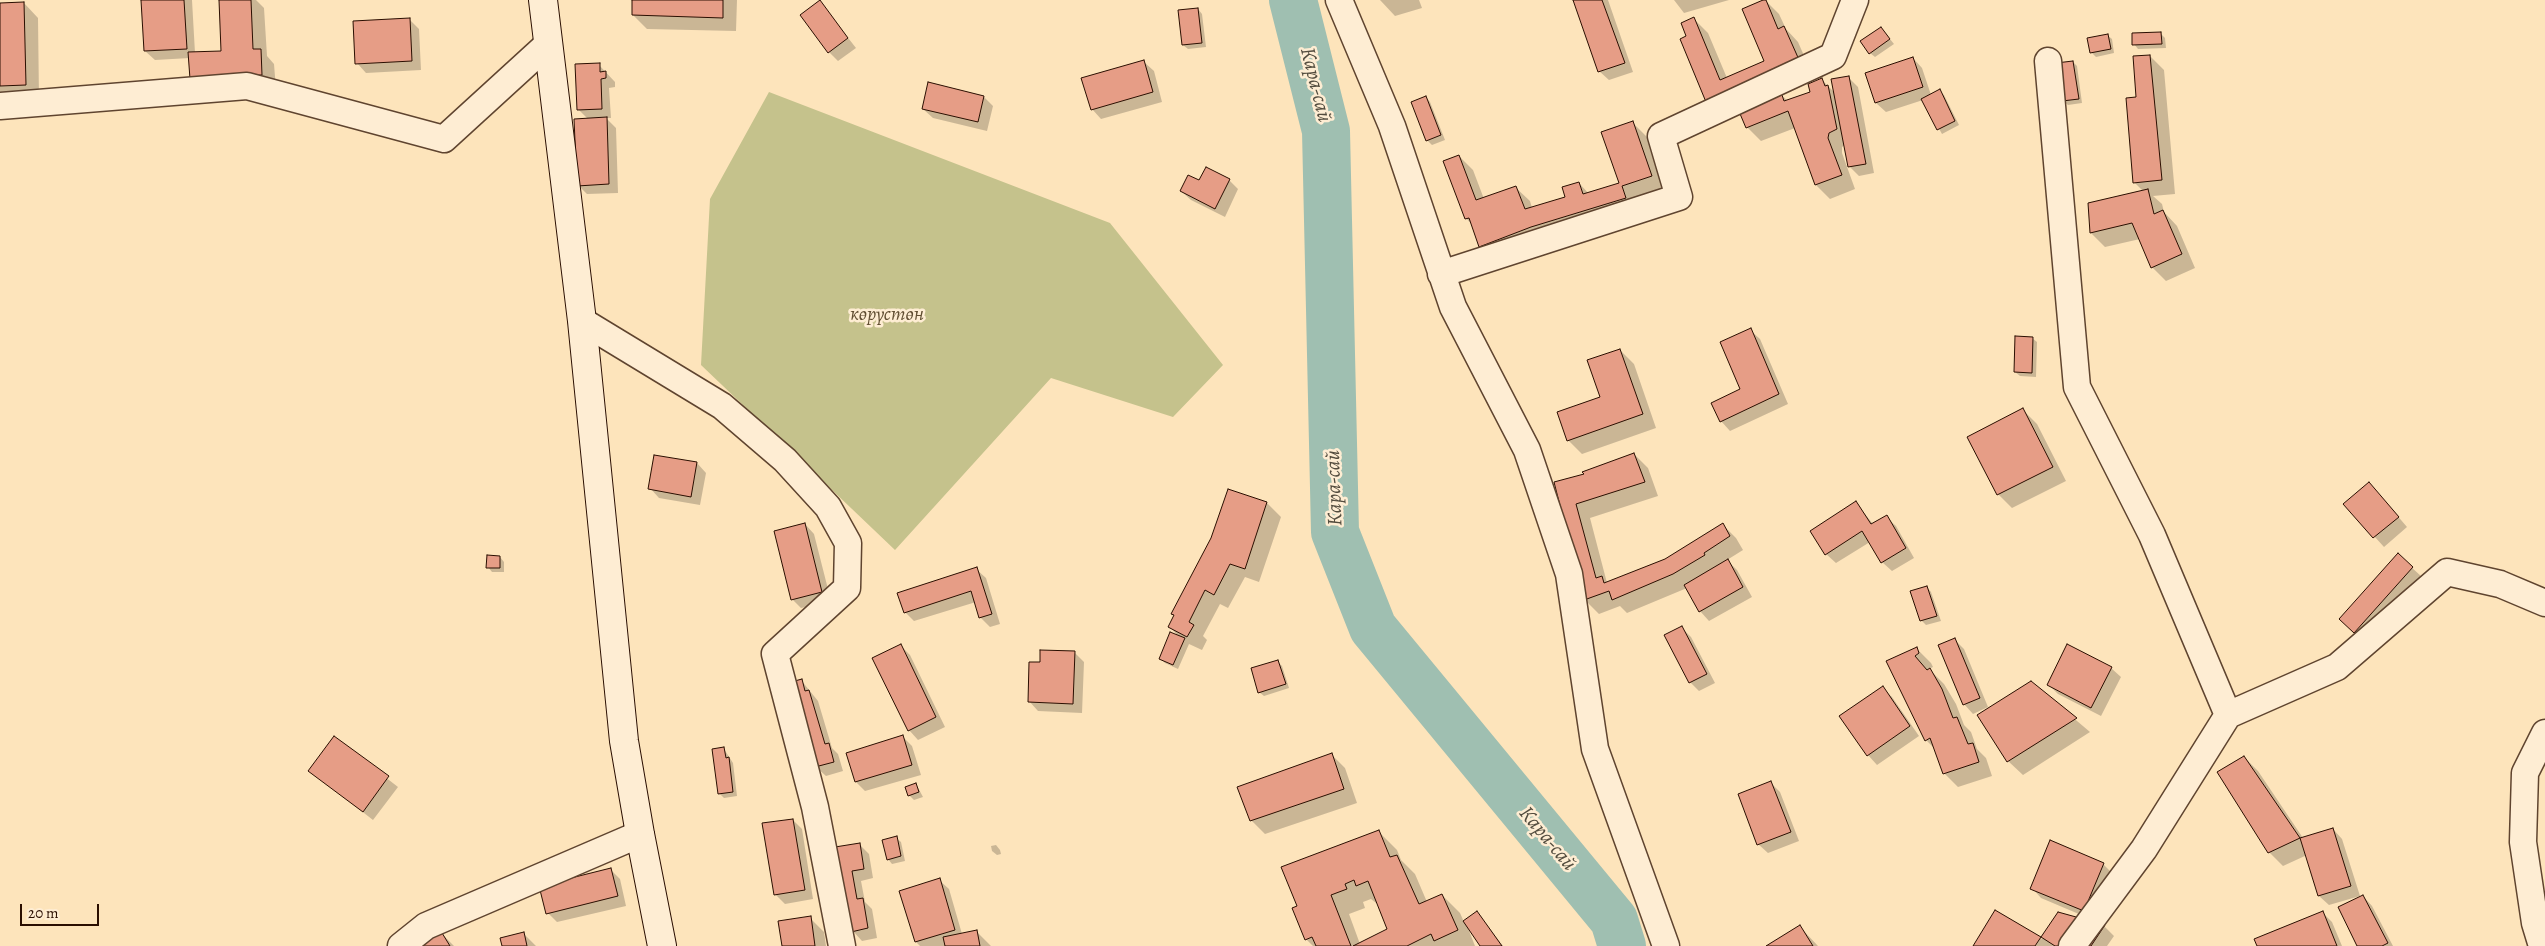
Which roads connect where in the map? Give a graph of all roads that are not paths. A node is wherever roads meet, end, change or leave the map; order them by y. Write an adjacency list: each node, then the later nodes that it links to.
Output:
1 (543, 0): 4 (main road)
2 (1339, 0): 7 (street)
3 (1855, 0): 7 (street)
4 (548, 44): 6 (street); 8 (main road)
5 (2048, 61): 10 (street)
6 (0, 106)
7 (1441, 274): 16 (street)
8 (582, 321): 12 (main road); 15 (street)
9 (2545, 603): 10 (street)
10 (2228, 715): 17 (street)
11 (2545, 733): 18 (street)
12 (640, 834): 13 (street); 14 (main road)
13 (401, 946)
14 (662, 946)
15 (842, 946)
16 (1666, 946)
17 (2072, 946)
18 (2542, 946)

